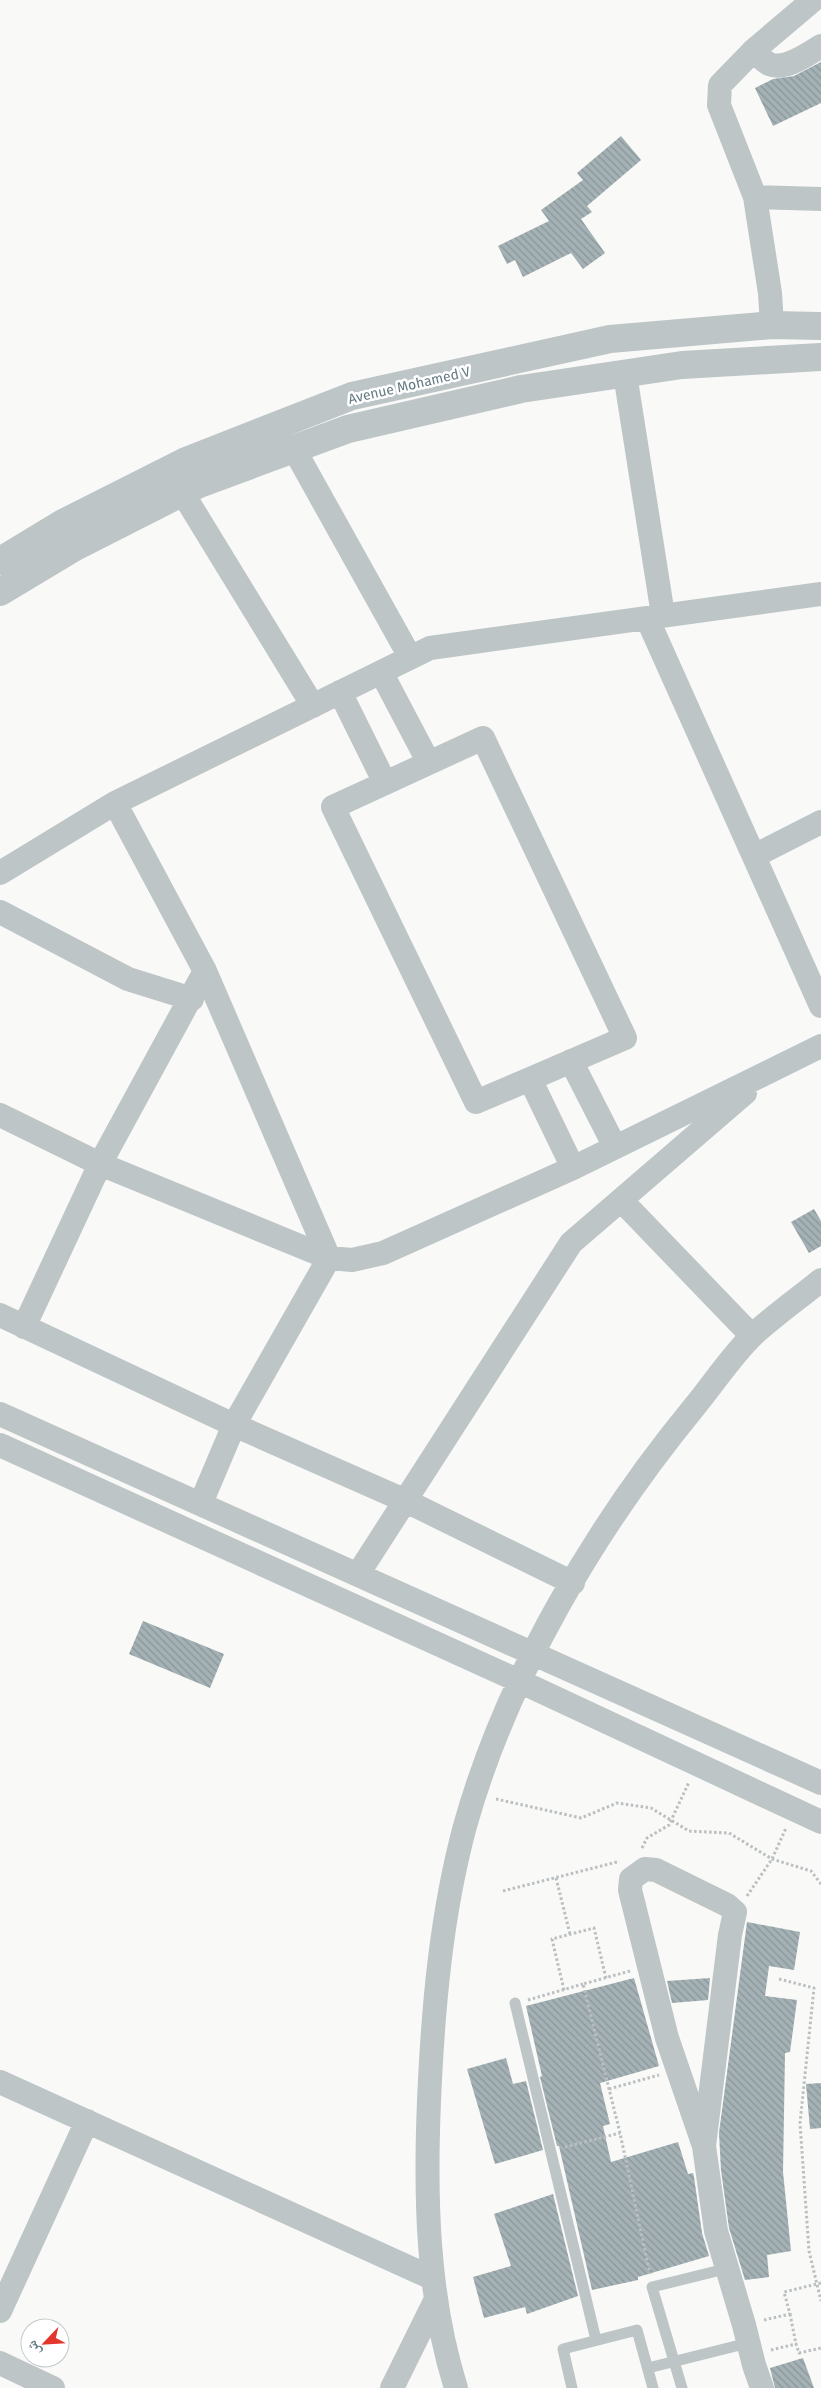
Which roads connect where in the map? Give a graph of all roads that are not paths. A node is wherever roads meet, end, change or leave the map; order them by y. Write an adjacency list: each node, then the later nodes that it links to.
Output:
1 (813, 0): 3 (street)
2 (821, 46): 3 (street)
3 (753, 50): 4 (street)
4 (755, 197): 5 (street); 6 (street)
5 (821, 199)
6 (772, 325): 7 (street, Avenue Mohamed V); 12 (street, Avenue Mohamed V)
7 (821, 326)
8 (821, 357): 9 (street)
9 (625, 374): 10 (street); 15 (street)
10 (294, 449): 11 (street); 16 (street)
11 (182, 492): 13 (street); 19 (street)
12 (0, 561)
13 (0, 592)
14 (821, 594): 15 (street)
15 (655, 616): 16 (street); 24 (street)
16 (410, 657): 17 (street)
17 (380, 672): 18 (street); 20 (street)
18 (340, 692): 19 (street); 21 (street)
19 (313, 706): 22 (street)
20 (429, 763): 21 (street); 31 (street)
21 (385, 783): 33 (street)
22 (116, 803): 25 (street); 27 (street)
23 (821, 822): 24 (street)
24 (754, 856): 29 (street)
25 (0, 873)
26 (0, 912): 28 (street)
27 (205, 971): 28 (street); 39 (street)
28 (192, 999): 36 (street)
29 (821, 1006)
30 (821, 1046): 32 (street)
31 (571, 1061): 33 (street); 35 (street)
32 (771, 1070): 35 (street); 38 (street)
33 (530, 1079): 37 (street)
34 (0, 1115): 36 (street)
35 (615, 1147): 37 (street)
36 (100, 1164): 39 (street); 42 (street)
37 (573, 1168): 39 (street)
38 (621, 1200): 43 (street); 47 (street)
39 (329, 1258): 45 (street)
40 (821, 1280): 43 (street)
41 (0, 1315): 42 (street)
42 (24, 1327): 45 (street)
43 (752, 1336): 50 (street)
44 (1, 1418): 48 (street)
45 (234, 1425): 47 (street); 48 (street)
46 (0, 1445): 52 (street)
47 (406, 1501): 49 (street); 50 (street)
48 (201, 1503): 49 (street)
49 (358, 1574): 51 (street)
50 (573, 1583): 51 (street)
51 (532, 1654): 52 (street); 53 (street)
52 (519, 1681): 54 (street); 60 (street)
53 (821, 1784)
54 (821, 1822)
55 (515, 2004): 63 (lane)
56 (0, 2082): 57 (street)
57 (87, 2121): 60 (street); 62 (street)
58 (704, 2146): 58 (street); 59 (street)
59 (725, 2268): 64 (street); 65 (lane)
60 (432, 2278): 61 (street)
61 (435, 2302): 70 (street); 71 (street)
62 (0, 2311)
63 (596, 2340): 67 (lane); 68 (lane)
64 (748, 2341): 65 (lane); 74 (street)
65 (674, 2361): 67 (lane); 73 (lane)
66 (0, 2363): 69 (street)
67 (648, 2368): 72 (lane)
68 (568, 2387)
69 (54, 2388)
70 (392, 2388)
71 (456, 2388)
72 (653, 2388)
73 (682, 2388)
74 (762, 2388)

